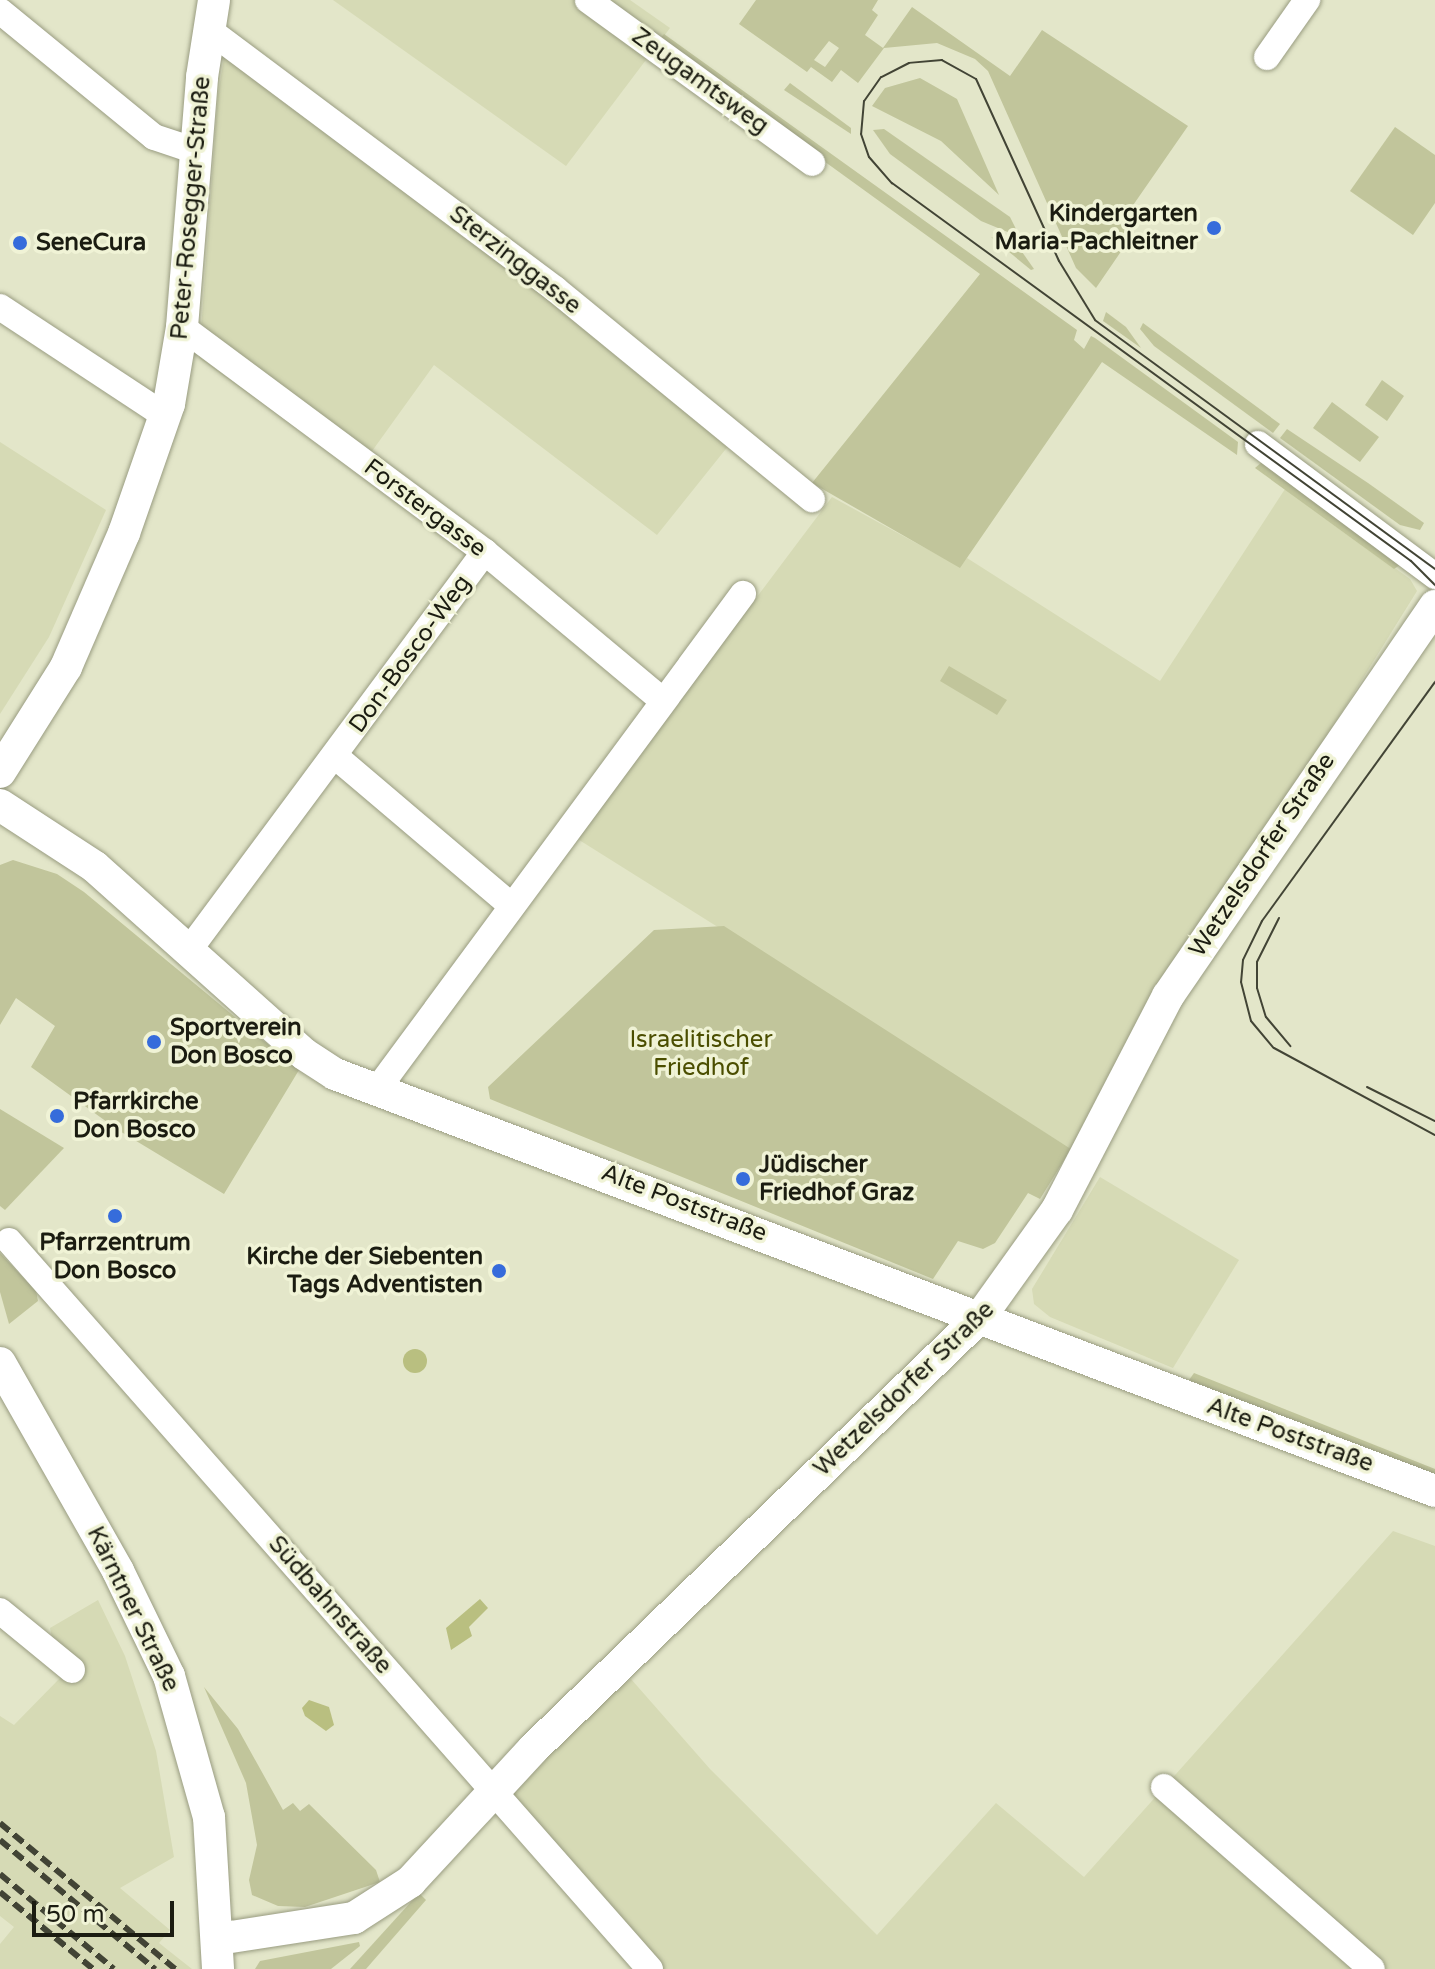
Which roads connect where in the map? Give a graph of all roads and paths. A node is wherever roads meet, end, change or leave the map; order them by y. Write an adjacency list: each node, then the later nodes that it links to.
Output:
1 (588, 0): 7 (street, Zeugamtsweg)
2 (1307, 0): 5 (street)
3 (0, 11): 6 (street)
4 (212, 15): 6 (main road, Peter-Rosegger-Straße); 12 (street, Sterzinggasse)
5 (1267, 57)
6 (199, 152): 9 (main road, Peter-Rosegger-Straße)
7 (812, 163)
8 (0, 307): 10 (street)
9 (182, 327): 10 (main road, Peter-Rosegger-Straße); 13 (street, Forstergasse)
10 (165, 416): 19 (main road, Peter-Rosegger-Straße)
11 (1258, 444): 14 (street)
12 (812, 499)
13 (485, 552): 17 (street, Forstergasse); 18 (street, Don-Bosco-Weg)
14 (1435, 576)
15 (743, 594): 17 (street)
16 (1435, 606): 25 (main road, Wetzelsdorfer Straße)
17 (661, 699): 21 (street)
18 (335, 756): 21 (street, Don-Bosco-Weg); 22 (street, Don-Bosco-Weg)
19 (0, 772)
20 (0, 805): 22 (main road, Alte Poststraße)
21 (512, 906): 23 (street)
22 (189, 950): 23 (main road, Alte Poststraße)
23 (376, 1091): 25 (main road, Alte Poststraße)
24 (9, 1241): 31 (street, Südbahnstraße)
25 (981, 1316): 27 (main road, Alte Poststraße); 31 (main road, Wetzelsdorfer Straße)
26 (0, 1363): 32 (main road, Kärntner Straße)
27 (1435, 1491)
28 (0, 1611): 29 (street)
29 (72, 1670)
30 (1164, 1787): 34 (street)
31 (493, 1791): 32 (main road, Wetzelsdorfer Straße); 33 (street, Südbahnstraße)
32 (218, 1954)
33 (650, 1969)
34 (1372, 1969)

